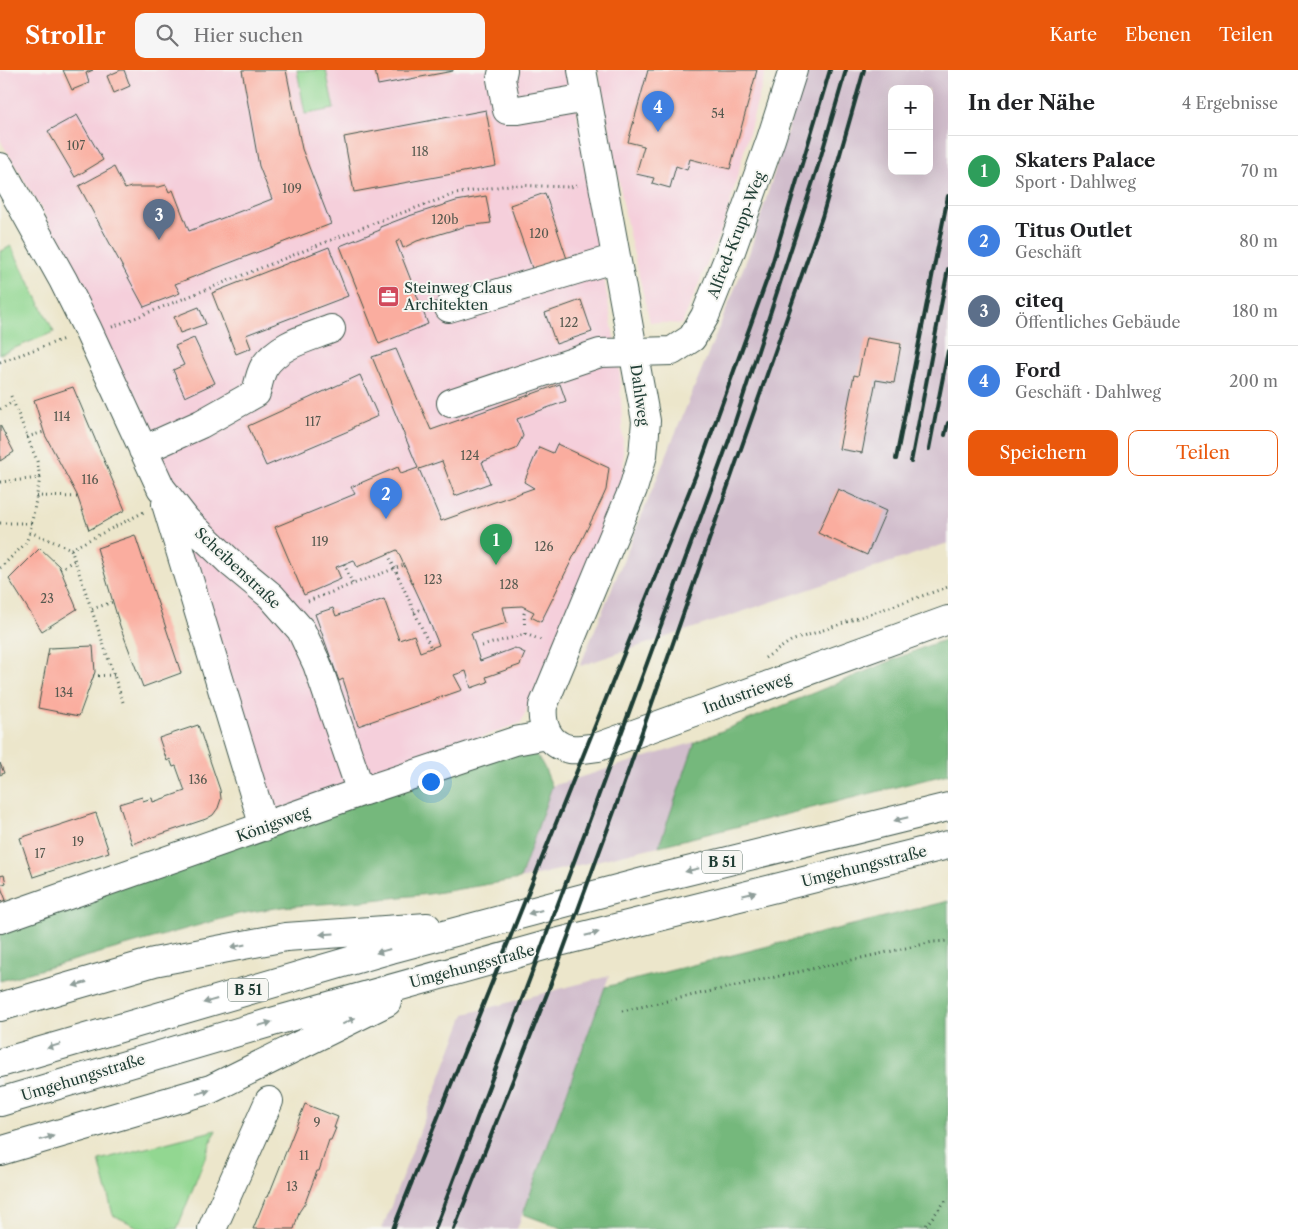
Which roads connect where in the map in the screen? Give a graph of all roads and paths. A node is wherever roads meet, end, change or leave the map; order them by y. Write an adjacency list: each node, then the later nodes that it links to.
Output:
1 (503, 70): 4 (main road)
2 (582, 70): 4 (main road, Dahlweg)
3 (793, 70): 11 (main road, Alfred-Krupp-Weg)
4 (587, 98): 6 (main road, Dahlweg)
5 (0, 167): 10 (main road, Scheibenstraße)
6 (602, 181): 7 (main road, Dahlweg); 10 (path)
7 (616, 258): 8 (main road); 11 (main road, Dahlweg)
8 (449, 308)
9 (331, 328): 19 (main road)
10 (90, 333): 12 (path); 19 (main road, Scheibenstraße)
11 (633, 351): 15 (main road, Alfred-Krupp-Weg); 47 (main road, Dahlweg)
12 (0, 362)
13 (11, 396): 14 (path)
14 (13, 402): 16 (path); 18 (path)
15 (451, 403)
16 (0, 409)
17 (44, 432): 18 (path)
18 (27, 437): 20 (path)
19 (143, 450): 22 (main road, Scheibenstraße)
20 (40, 478): 21 (path); 23 (path)
21 (0, 482)
22 (163, 495): 28 (path); 41 (main road, Scheibenstraße); 54 (main road, Scheibenstraße)
23 (36, 496): 24 (path); 25 (path)
24 (78, 497)
25 (31, 523): 26 (path); 27 (path)
26 (0, 524)
27 (30, 532): 28 (path); 33 (path)
28 (71, 548): 30 (path)
29 (388, 554): 35 (path)
30 (75, 560): 34 (path); 40 (path)
31 (344, 564): 36 (path)
32 (404, 565): 35 (path)
33 (0, 568)
34 (60, 569)
35 (394, 569): 36 (path); 42 (path)
36 (353, 584): 41 (path)
37 (113, 602): 40 (path)
38 (424, 608): 42 (path)
39 (526, 608): 44 (path)
40 (92, 609): 48 (path)
41 (285, 612): 52 (main road, Scheibenstraße)
42 (414, 612): 46 (path)
43 (948, 620): 51 (main road, Industrieweg)
44 (525, 634): 45 (path); 47 (path)
45 (482, 646)
46 (431, 648)
47 (566, 648): 51 (main road, Dahlweg)
48 (114, 675): 49 (path); 50 (path)
49 (93, 676)
50 (123, 702)
51 (547, 734): 52 (main road, Königsweg)
52 (361, 792): 54 (main road, Königsweg)
53 (948, 807): 57 (main road, B 51, one-way to 57)
54 (264, 827): 56 (main road, Königsweg)
55 (948, 846): 59 (main road, Umgehungsstraße / B 51, one-way to 55)
56 (0, 919)
57 (498, 922): 60 (main road, one-way to 60); 62 (main road, B 51, one-way to 62)
58 (948, 941): 61 (path)
59 (443, 974): 64 (main road, Umgehungsstraße / B 51, one-way to 59); 65 (main road, one-way to 59)
60 (0, 1007)
61 (622, 1011)
62 (0, 1062)
63 (269, 1101): 67 (main road)
64 (0, 1102)
65 (0, 1151)
66 (948, 1198): 68 (path)
67 (212, 1229)
68 (923, 1229)

